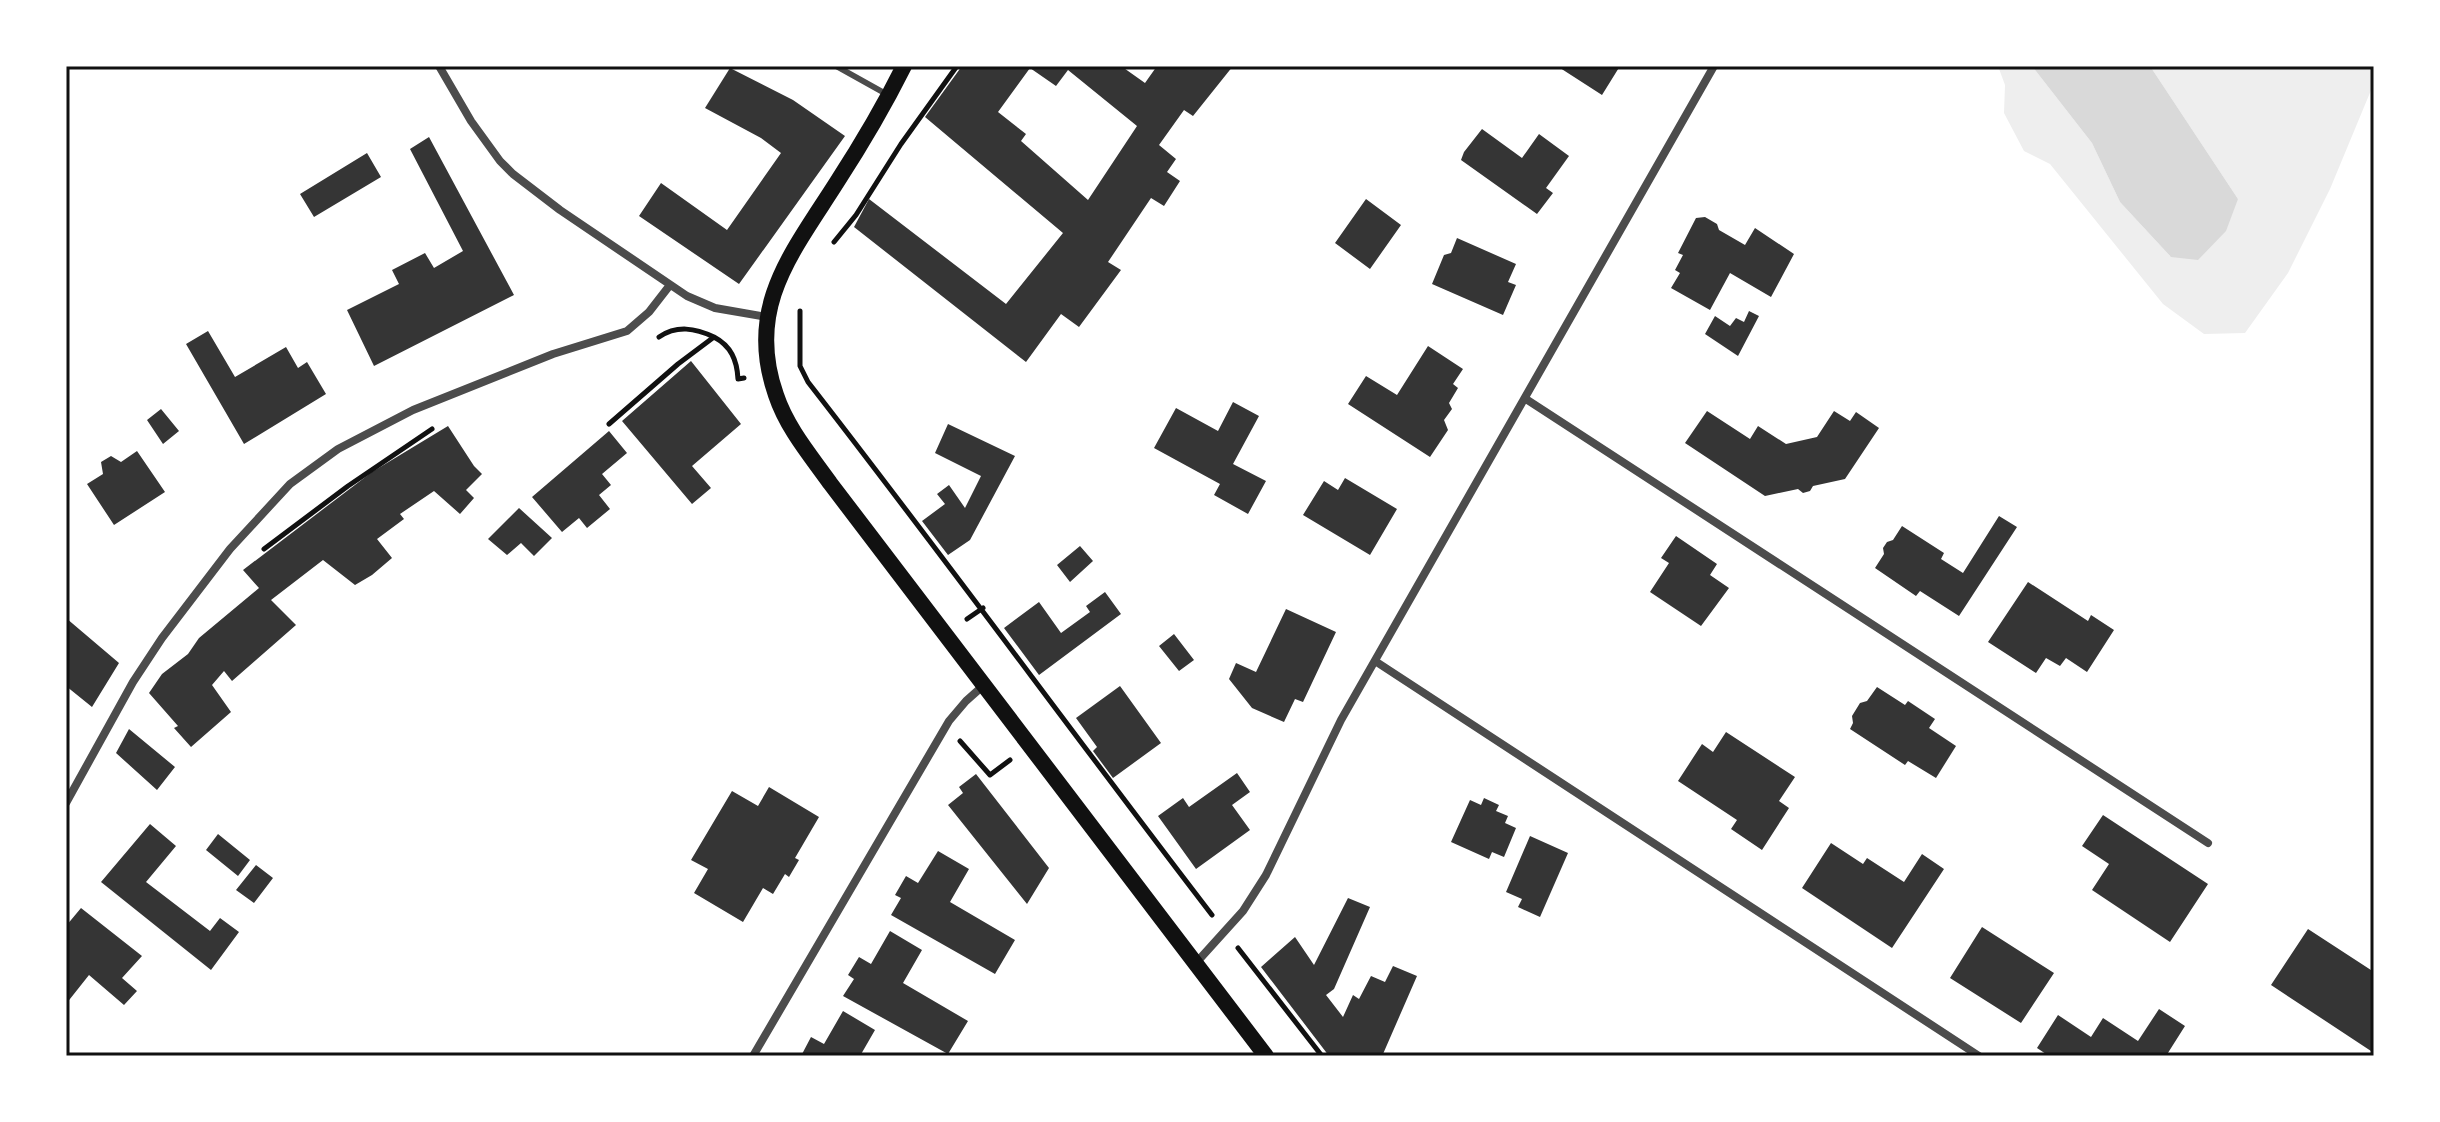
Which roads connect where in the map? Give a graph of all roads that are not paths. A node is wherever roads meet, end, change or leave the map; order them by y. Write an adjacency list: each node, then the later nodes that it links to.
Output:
1 (439, 66): 6 (street)
2 (836, 66): 5 (lane)
3 (904, 66): 5 (main road)
4 (1714, 66): 8 (street)
5 (888, 95): 7 (main road)
6 (670, 285): 7 (street); 11 (street)
7 (767, 317): 10 (main road)
8 (1526, 399): 9 (street); 12 (street)
9 (1375, 661): 13 (street); 16 (street)
10 (984, 685): 13 (main road); 14 (street)
11 (66, 803)
12 (2208, 843)
13 (1195, 963): 15 (main road)
14 (753, 1056)
15 (1266, 1056)
16 (1979, 1056)

